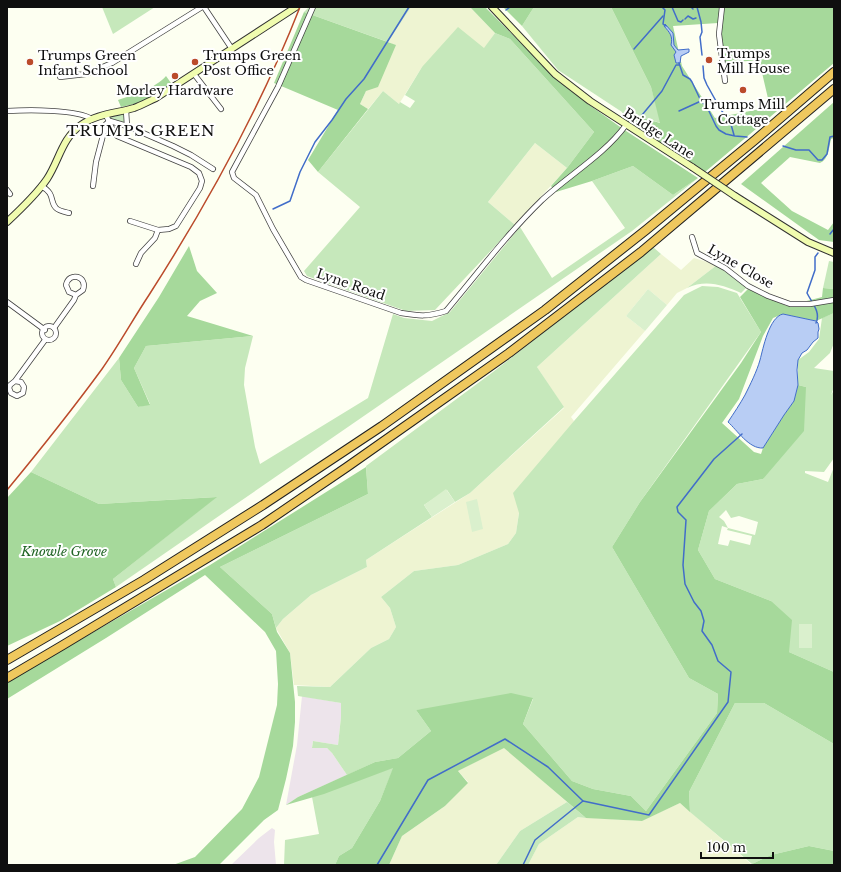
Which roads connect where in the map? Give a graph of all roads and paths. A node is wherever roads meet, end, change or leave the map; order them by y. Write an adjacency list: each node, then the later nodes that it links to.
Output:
1 (203, 7): 6 (street); 9 (street)
2 (296, 7): 6 (street)
3 (313, 7): 17 (street, Lyne Road)
4 (492, 7): 17 (street, Bridge Lane)
5 (722, 7): 10 (street)
6 (232, 49): 8 (street)
7 (834, 72): 36 (highway)
8 (194, 74): 12 (street); 13 (street)
9 (60, 77)
10 (725, 81)
11 (834, 89): 37 (highway)
12 (221, 109)
13 (126, 110): 15 (street); 18 (street)
14 (7, 111): 16 (street)
15 (107, 118): 16 (street); 18 (street); 21 (street); 25 (street)
16 (92, 119): 20 (street)
17 (626, 125): 27 (street, Bridge Lane, bridge)
18 (127, 126): 19 (street)
19 (213, 169)
20 (41, 186): 22 (street); 24 (street)
21 (93, 186)
22 (69, 213)
23 (130, 221): 25 (street)
24 (7, 222)
25 (158, 230): 28 (street)
26 (692, 237): 30 (street, Lyne Close)
27 (834, 253)
28 (136, 264)
29 (76, 295): 29 (street); 32 (street)
30 (834, 300)
31 (7, 302): 33 (street)
32 (54, 328): 33 (street); 34 (street)
33 (45, 330): 34 (street)
34 (45, 340): 35 (street)
35 (16, 381)
36 (7, 660)
37 (7, 678)

